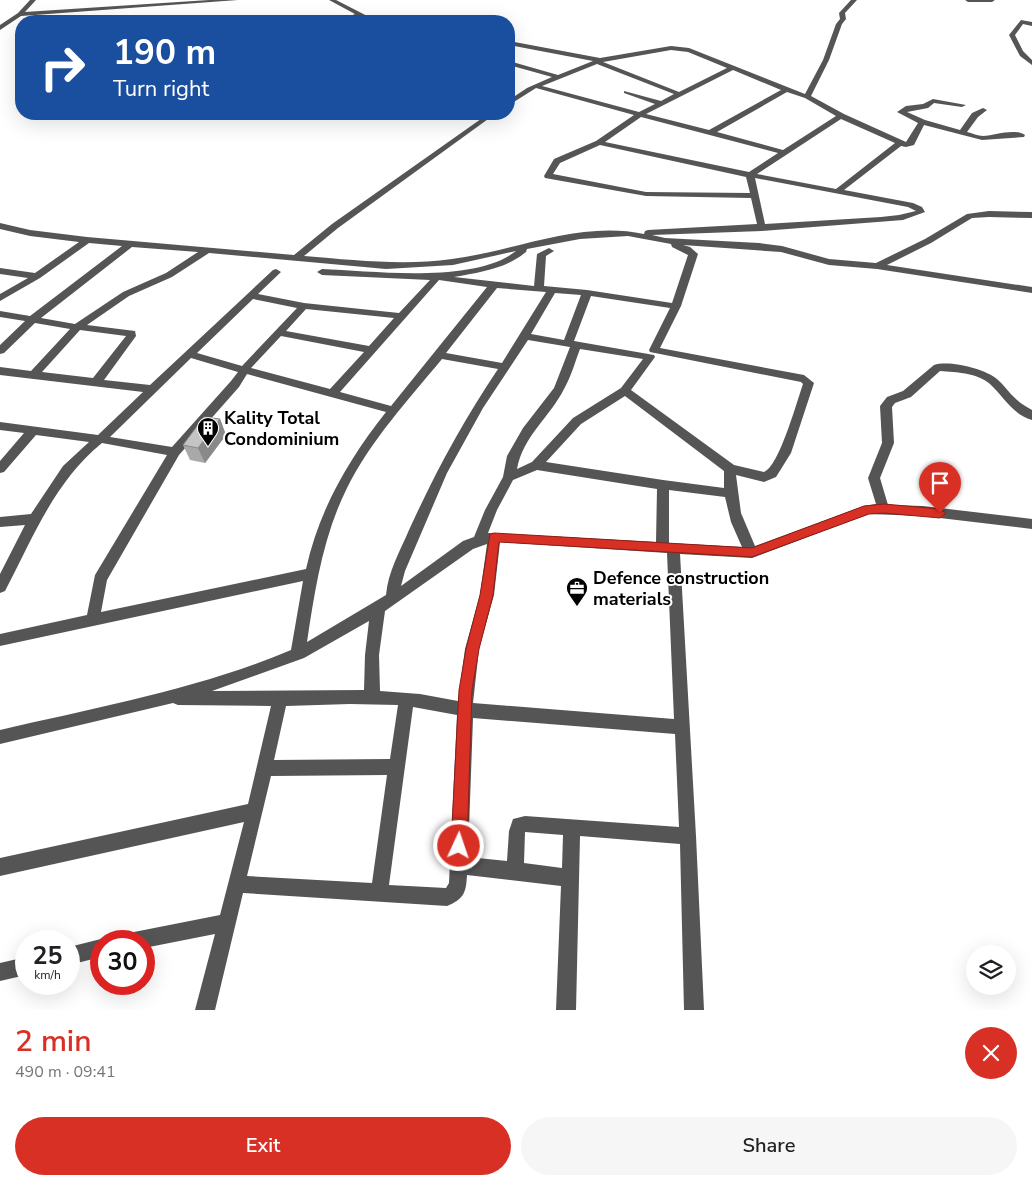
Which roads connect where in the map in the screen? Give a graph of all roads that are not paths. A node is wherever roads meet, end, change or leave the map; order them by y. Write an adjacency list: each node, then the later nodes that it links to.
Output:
1 (33, 0): 11 (street)
2 (139, 0): 10 (street)
3 (235, 0): 8 (street)
4 (332, 0): 12 (street)
5 (854, 0): 27 (street)
6 (968, 0): 7 (street)
7 (992, 0)
8 (211, 1): 9 (street)
9 (191, 2): 10 (street)
10 (130, 8): 11 (street)
11 (20, 14)
12 (361, 14): 13 (street)
13 (358, 15)
14 (15, 18): 16 (street)
15 (1032, 24): 19 (street)
16 (0, 28)
17 (515, 44): 18 (street)
18 (599, 61): 21 (street); 22 (street); 26 (street)
19 (1032, 63)
20 (515, 65): 22 (street)
21 (732, 68): 24 (street); 26 (street)
22 (558, 76): 23 (street)
23 (535, 86): 28 (street); 32 (street)
24 (786, 90): 27 (street); 36 (street)
25 (626, 92): 29 (street)
26 (678, 94): 29 (street)
27 (807, 97): 33 (street)
28 (515, 99)
29 (660, 103): 32 (street)
30 (962, 105): 35 (street)
31 (982, 110): 37 (street)
32 (640, 114): 36 (street); 39 (street)
33 (841, 116): 40 (street); 41 (street)
34 (484, 120): 56 (street)
35 (922, 122): 37 (street); 40 (street)
36 (710, 133): 41 (street)
37 (962, 133): 38 (street)
38 (1021, 135)
39 (599, 143): 42 (street); 44 (street)
40 (900, 143): 43 (street)
41 (782, 152): 42 (street)
42 (750, 175): 43 (street); 44 (street)
43 (838, 191): 47 (street)
44 (756, 196): 47 (street)
45 (1032, 215): 58 (street)
46 (0, 226): 49 (street)
47 (762, 228): 48 (street)
48 (628, 233): 50 (street); 52 (street)
49 (87, 240): 51 (street); 62 (street)
50 (665, 241): 58 (street); 72 (street)
51 (130, 244): 54 (street); 75 (street)
52 (528, 246): 55 (street); 56 (street)
53 (549, 251): 57 (street)
54 (205, 252): 56 (street); 76 (street)
55 (518, 254): 57 (street); 63 (street)
56 (296, 258)
57 (541, 258): 65 (street)
58 (877, 266): 67 (street)
59 (0, 271): 62 (street)
60 (276, 272): 69 (street)
61 (322, 272): 63 (street)
62 (37, 276): 70 (street)
63 (437, 277): 64 (street); 74 (street)
64 (494, 286): 65 (street); 84 (street)
65 (539, 289): 66 (street)
66 (552, 290): 68 (street); 78 (street)
67 (1032, 290)
68 (588, 293): 72 (street); 79 (street)
69 (251, 296): 71 (street); 83 (street)
70 (0, 298)
71 (304, 306): 74 (street); 77 (street)
72 (676, 306): 82 (street)
73 (0, 314): 75 (street)
74 (401, 316): 80 (street)
75 (33, 320): 76 (street); 81 (street)
76 (77, 327): 88 (street); 89 (street)
77 (280, 333): 80 (street); 87 (street)
78 (525, 336): 79 (street); 85 (street)
79 (572, 344): 82 (street); 102 (street)
80 (370, 350): 92 (street)
81 (0, 351)
82 (652, 353): 91 (street); 101 (street)
83 (188, 354): 87 (street); 90 (street)
84 (439, 355): 85 (street); 93 (street)
85 (505, 367): 114 (street)
86 (0, 371): 88 (street)
87 (248, 371): 92 (street); 98 (street)
88 (34, 375): 89 (street)
89 (96, 382): 90 (street)
90 (152, 388): 97 (street)
91 (625, 391): 99 (street); 101 (street)
92 (332, 394): 93 (street)
93 (392, 410): 112 (street)
94 (1032, 416): 105 (street)
95 (0, 426): 96 (street)
96 (33, 430): 97 (street); 100 (street)
97 (100, 439): 98 (street); 106 (street)
98 (175, 452): 116 (street)
99 (536, 465): 102 (street); 103 (street)
100 (0, 468)
101 (730, 469): 104 (street)
102 (509, 477): 109 (street)
103 (663, 485): 104 (street); 110 (street)
104 (730, 493): 111 (street)
105 (884, 508): 108 (street); 111 (street)
106 (35, 519): 107 (street); 113 (street)
107 (0, 522)
108 (1032, 524)
109 (487, 538): 110 (street); 114 (street); 123 (street)
110 (668, 548): 111 (street); 124 (street)
111 (752, 552)
112 (310, 574): 116 (street); 118 (street)
113 (1, 585)
114 (393, 599): 115 (street)
115 (378, 609): 118 (street); 120 (street)
116 (93, 620): 117 (street)
117 (0, 640)
118 (298, 653): 119 (street)
119 (164, 698): 121 (street); 125 (street)
120 (372, 698): 121 (street); 122 (street)
121 (280, 699): 127 (street)
122 (406, 699): 123 (street); 126 (street)
123 (466, 710): 124 (street); 131 (street)
124 (682, 728): 130 (street)
125 (0, 737)
126 (396, 767): 127 (street); 136 (street)
127 (264, 768): 128 (street)
128 (255, 811): 132 (street); 135 (street)
129 (572, 828): 130 (street); 133 (street); 134 (street)
130 (688, 836): 143 (street)
131 (458, 865): 133 (street); 136 (street)
132 (0, 867)
133 (515, 871): 134 (street)
134 (570, 878): 142 (street)
135 (236, 884): 136 (street); 137 (street)
136 (379, 892)
137 (227, 923): 138 (street); 141 (street)
138 (155, 937)
139 (15, 969): 140 (street)
140 (0, 972)
141 (205, 1010)
142 (566, 1010)
143 (694, 1010)

